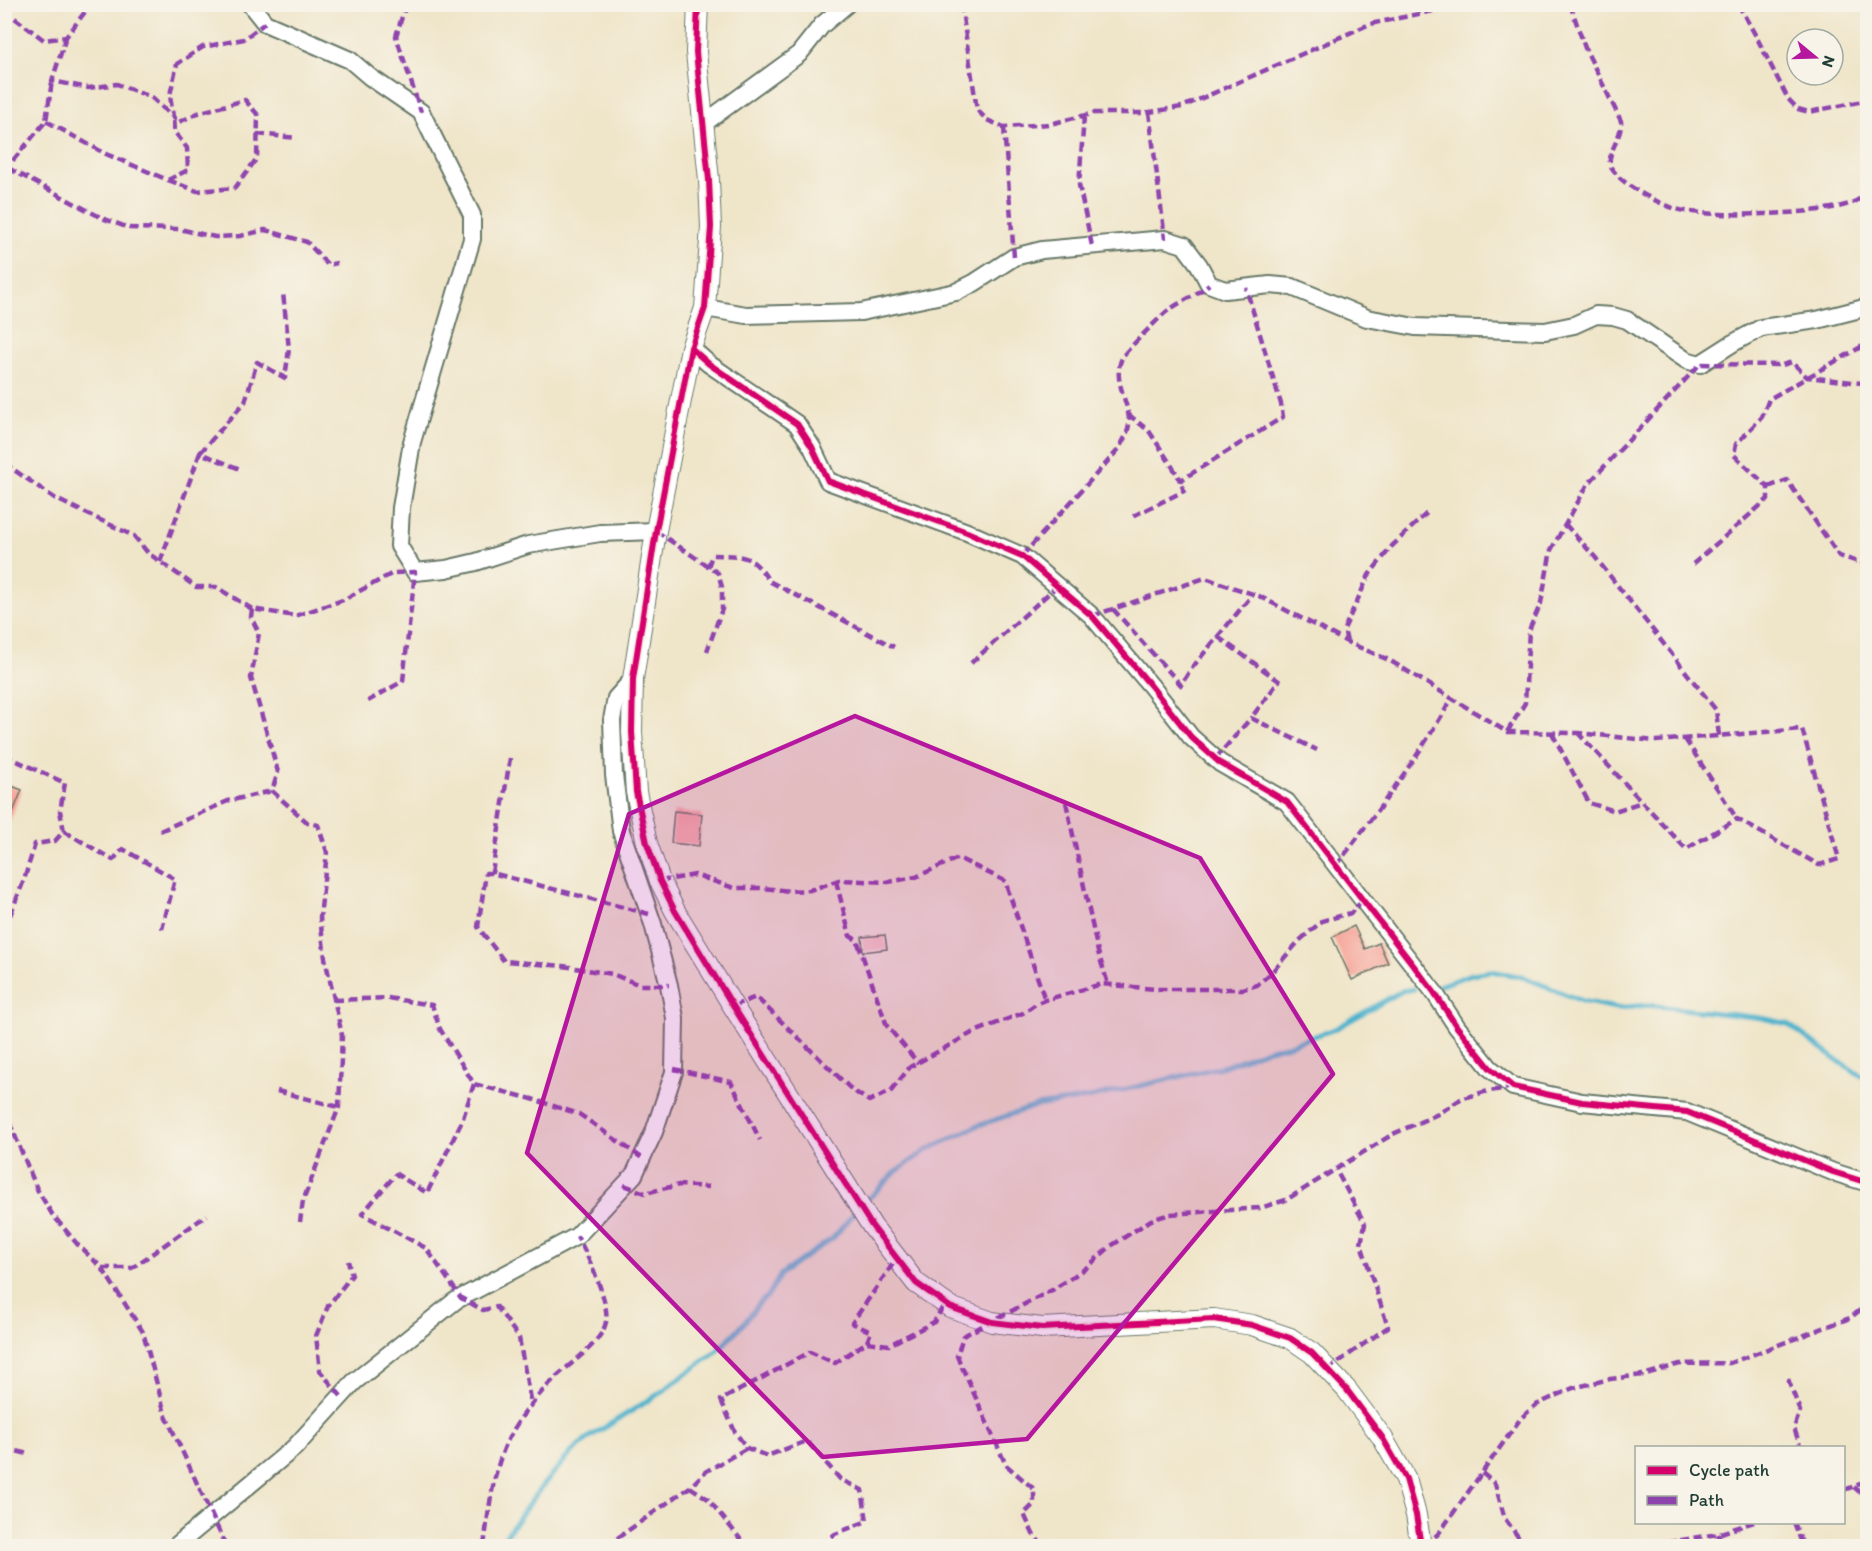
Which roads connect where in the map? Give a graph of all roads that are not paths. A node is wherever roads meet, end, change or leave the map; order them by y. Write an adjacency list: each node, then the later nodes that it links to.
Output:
1 (250, 4): 8 (street)
2 (698, 4): 4 (street)
3 (847, 4): 4 (street)
4 (703, 124): 6 (street)
5 (1868, 306): 6 (street)
6 (705, 308): 7 (street)
7 (691, 348): 8 (street); 10 (street)
8 (656, 531): 9 (street)
9 (633, 679): 11 (street); 12 (street)
10 (1868, 1183)
11 (176, 1546)
12 (1421, 1546)

